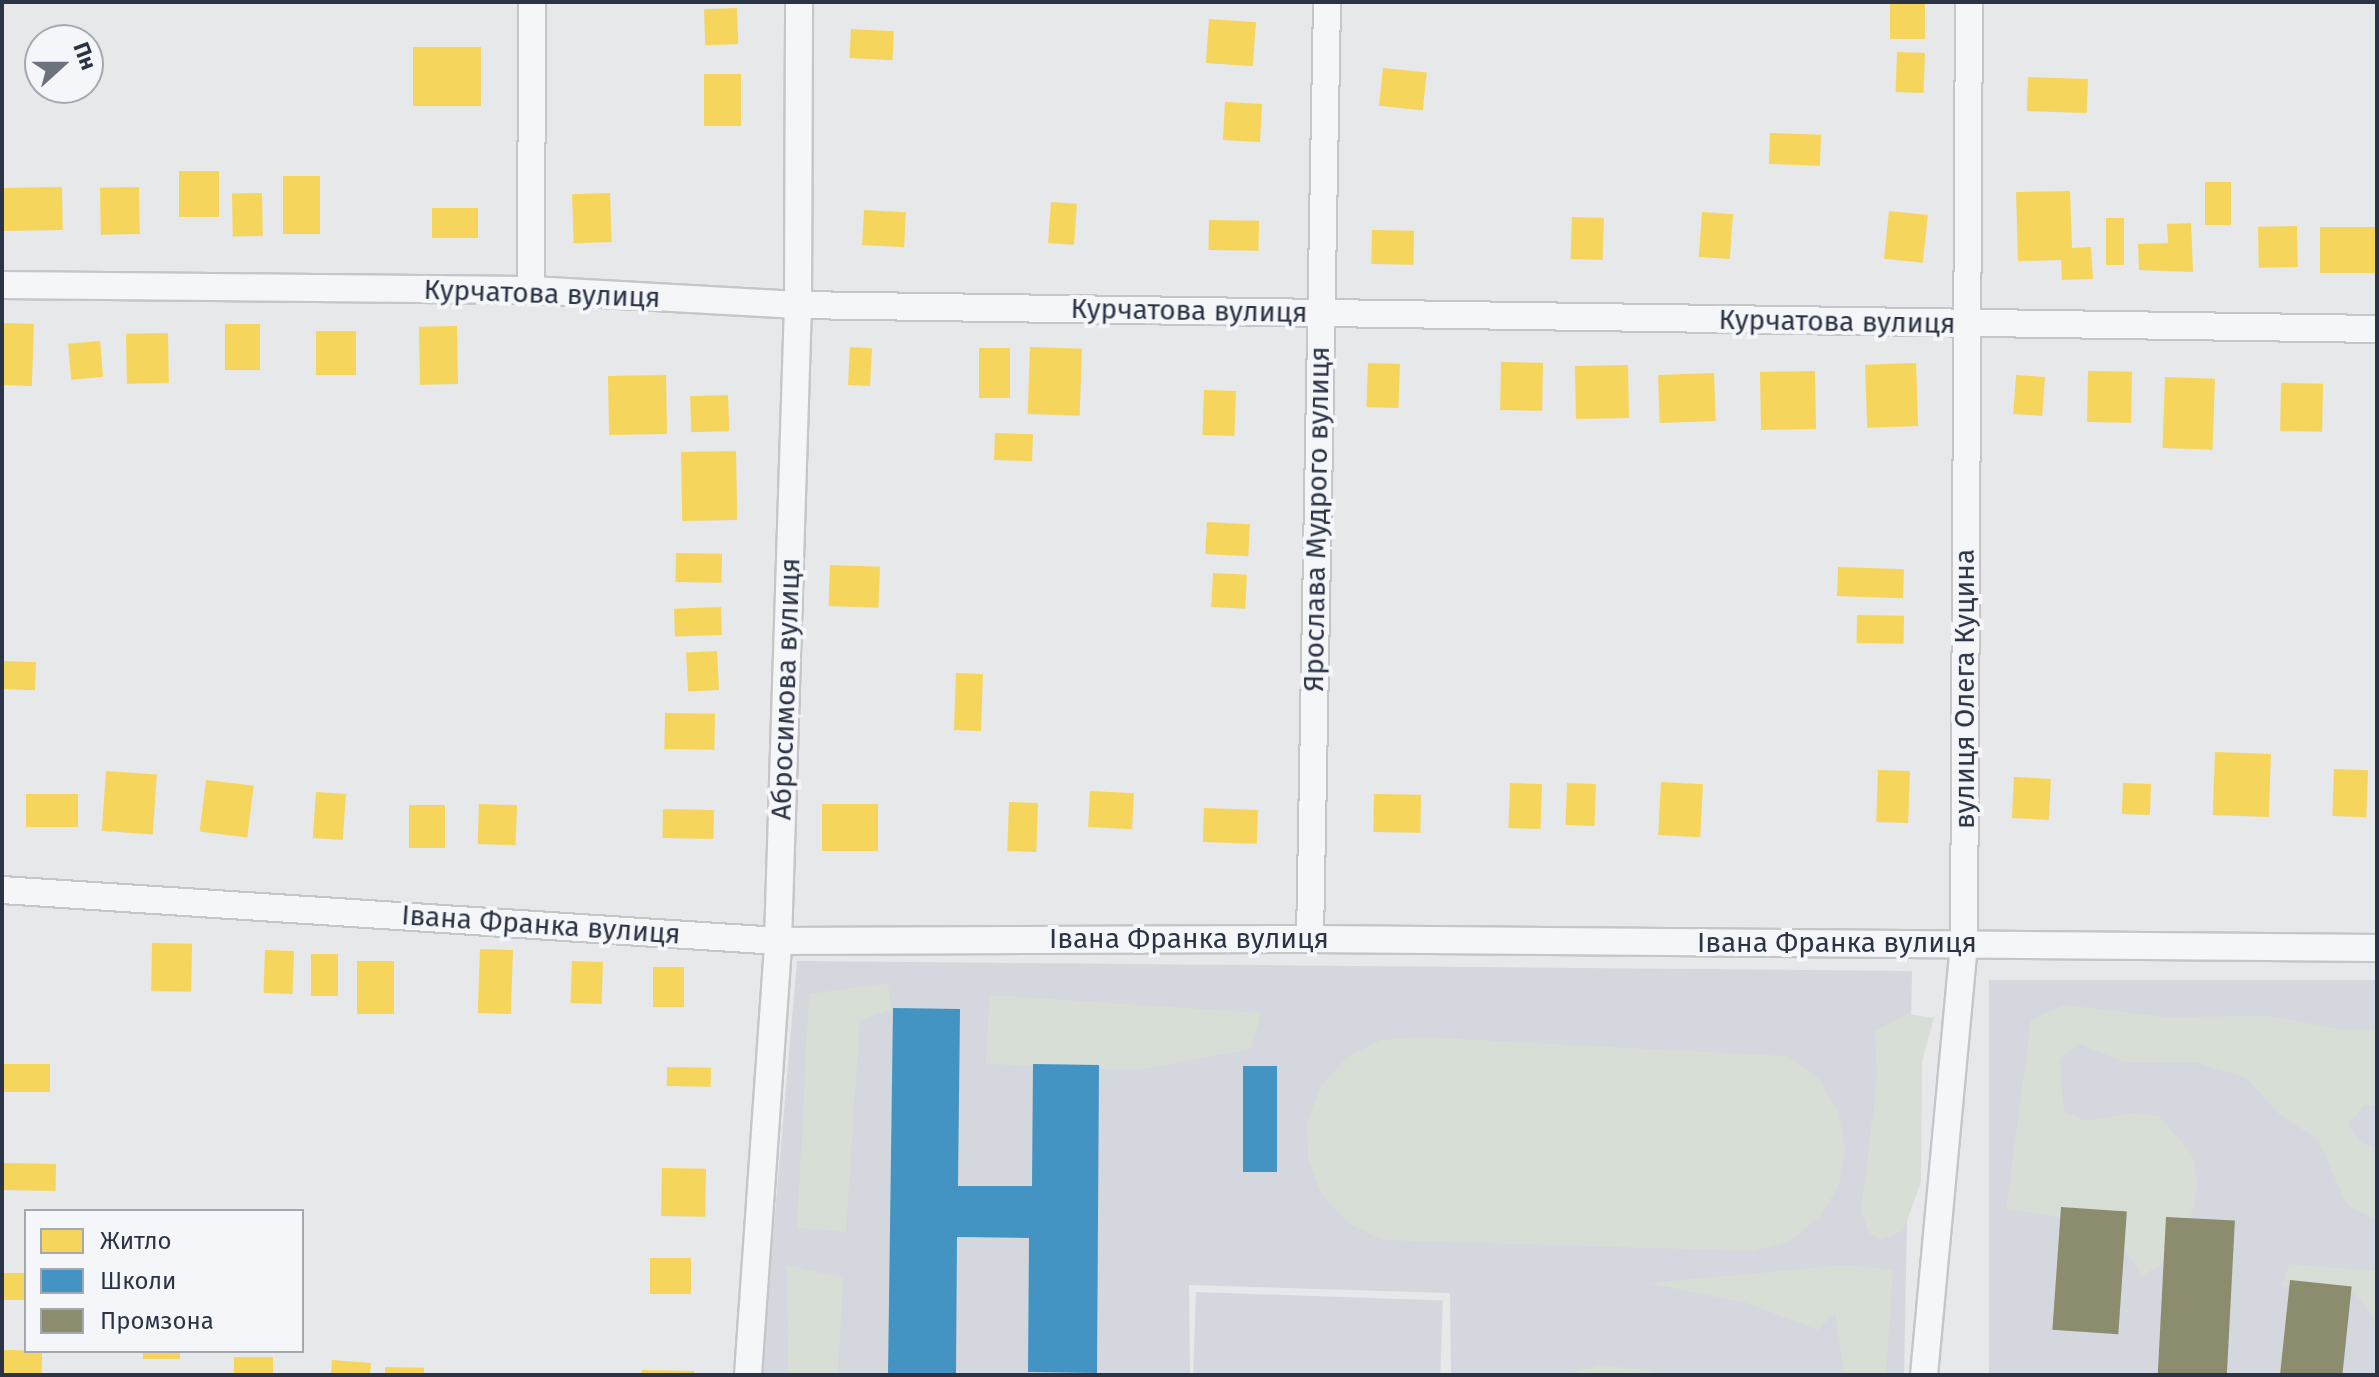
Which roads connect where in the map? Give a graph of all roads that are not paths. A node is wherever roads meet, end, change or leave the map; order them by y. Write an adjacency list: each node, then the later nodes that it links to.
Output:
1 (532, 2): 6 (street)
2 (799, 2): 7 (street, Абросимова вулиця)
3 (1327, 2): 8 (street, Ярослава Мудрого вулиця)
4 (1969, 2): 9 (street, вулиця Олега Куцина)
5 (2, 285): 6 (street, Курчатова вулиця)
6 (531, 290): 7 (street, Курчатова вулиця)
7 (798, 305): 8 (street, Курчатова вулиця); 13 (street, Абросимова вулиця)
8 (1321, 313): 9 (street, Курчатова вулиця); 12 (street, Ярослава Мудрого вулиця)
9 (1966, 324): 10 (street, Курчатова вулиця); 14 (street, вулиця Олега Куцина)
10 (2377, 329)
11 (2, 890): 13 (street, Івана Франка вулиця)
12 (1310, 939): 13 (street, Івана Франка вулиця); 14 (street, Івана Франка вулиця)
13 (778, 941): 16 (street, Абросимова вулиця)
14 (1964, 944): 15 (street, Івана Франка вулиця); 17 (street, вулиця Олега Куцина)
15 (2377, 948)
16 (748, 1375)
17 (1924, 1375)

